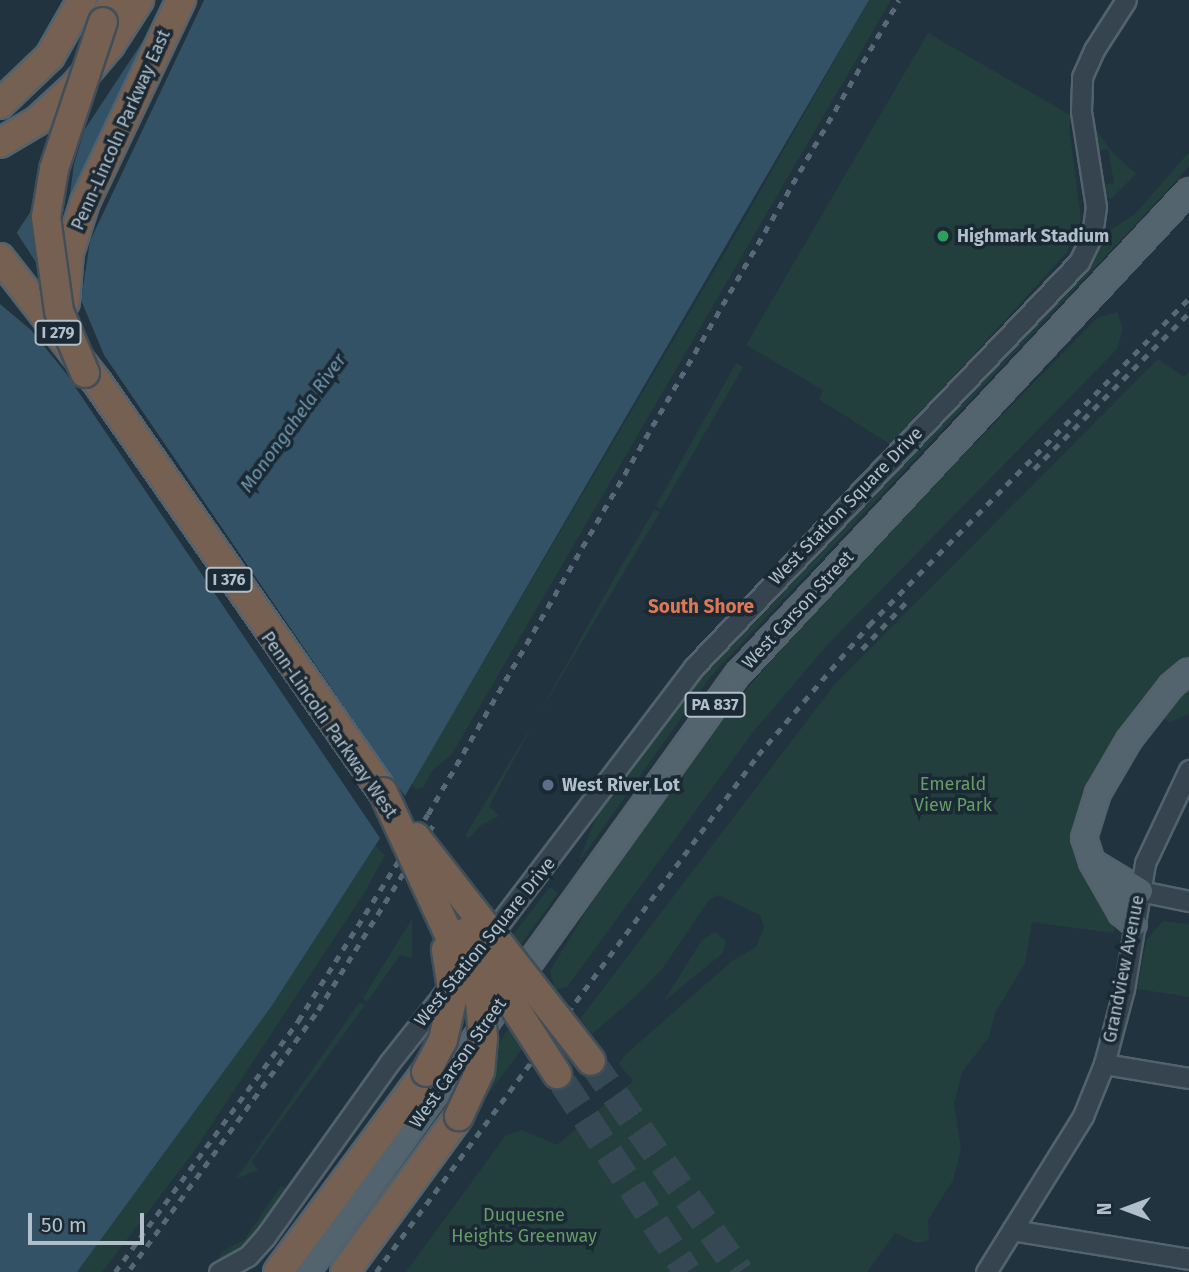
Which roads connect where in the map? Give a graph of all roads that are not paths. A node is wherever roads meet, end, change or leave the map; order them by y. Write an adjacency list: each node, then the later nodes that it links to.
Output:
1 (74, 0): 7 (highway)
2 (82, 0): 7 (highway)
3 (139, 0): 9 (highway)
4 (181, 0): 14 (highway, Penn-Lincoln Parkway East / I 376)
5 (1126, 0): 29 (street, West Station Square Drive)
6 (110, 7): 14 (highway, Penn-Lincoln Parkway East / I 376, bridge)
7 (64, 37): 8 (highway)
8 (0, 104)
9 (0, 143)
10 (1189, 191): 31 (main road, West Carson Street / PA 837)
11 (0, 244): 13 (highway)
12 (0, 259): 13 (highway, I 279)
13 (17, 293): 14 (highway, I 279, bridge)
14 (91, 378): 17 (highway, Penn-Lincoln Parkway West / I 376)
15 (1189, 671): 18 (main road)
16 (1189, 770): 19 (street, Grandview Avenue)
17 (378, 790): 22 (highway, Penn-Lincoln Parkway West / I 376, bridge); 24 (highway, Penn-Lincoln Parkway West / I 376, bridge); 28 (highway, bridge); 30 (highway, bridge)
18 (1092, 862): 19 (main road); 21 (main road)
19 (1140, 891): 20 (street); 21 (street, Grandview Avenue)
20 (1189, 901)
21 (1134, 924): 23 (street, Grandview Avenue)
22 (591, 1061)
23 (1104, 1064): 25 (street); 26 (street, Grandview Avenue)
24 (560, 1078)
25 (1189, 1078)
26 (1012, 1230): 27 (street); 32 (street, Grandview Avenue)
27 (1189, 1259)
28 (350, 1266)
29 (219, 1272)
30 (278, 1272)
31 (307, 1272)
32 (986, 1272)

